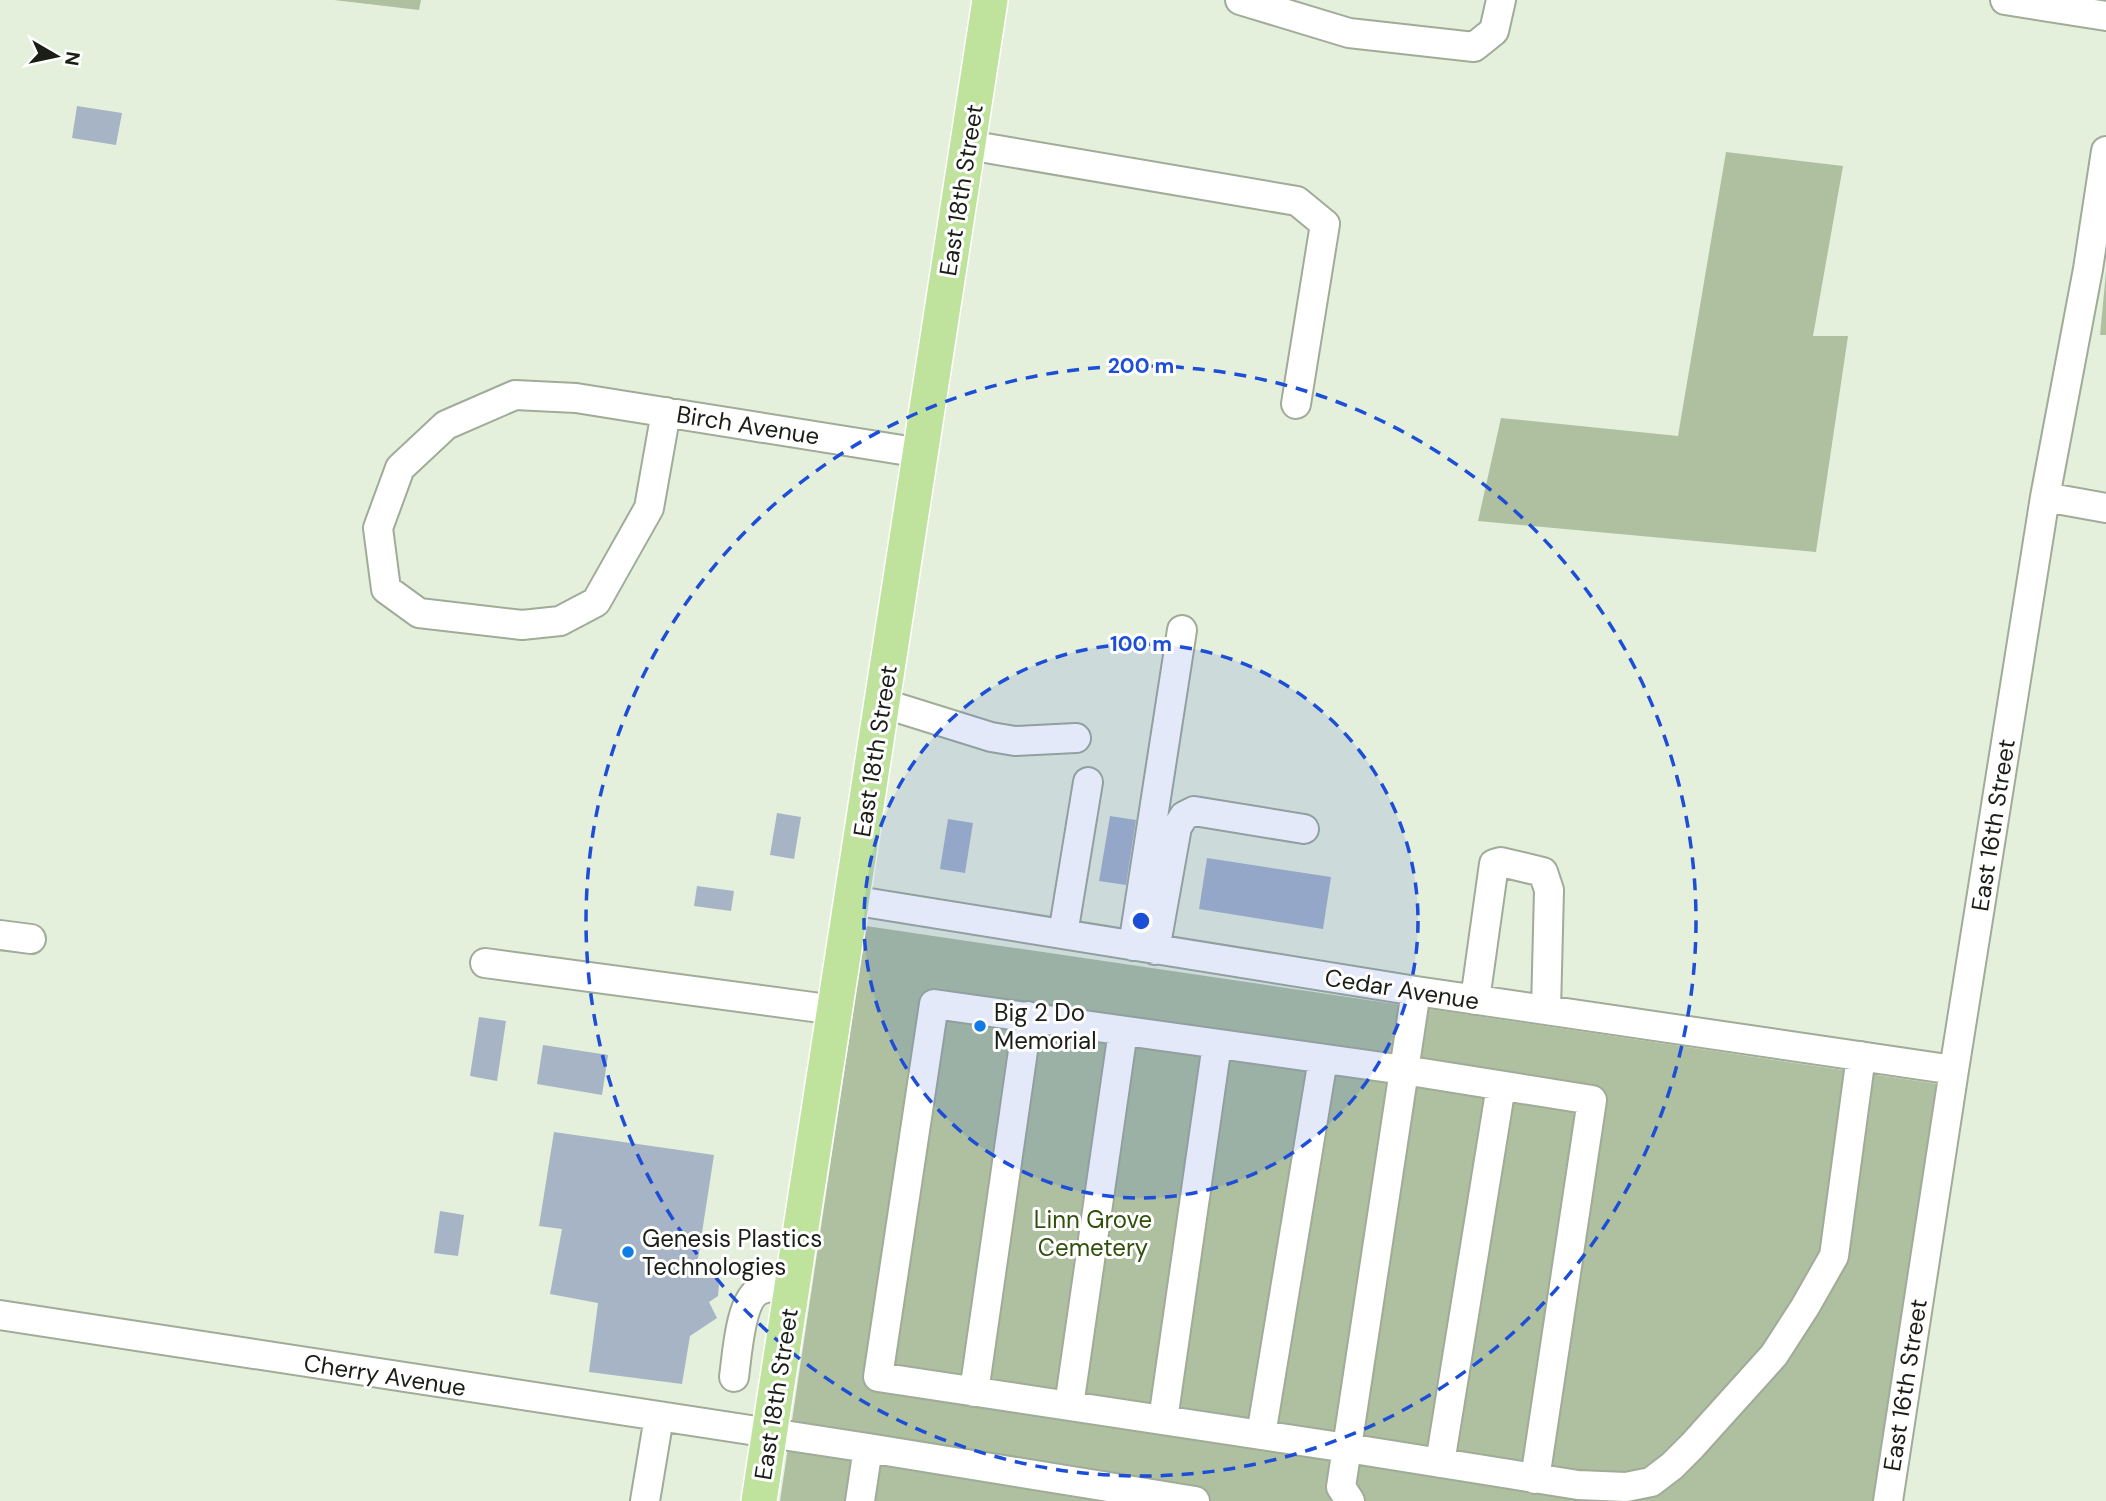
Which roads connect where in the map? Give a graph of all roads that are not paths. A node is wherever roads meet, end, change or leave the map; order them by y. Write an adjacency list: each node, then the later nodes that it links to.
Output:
1 (990, 0): 6 (main road, East 18th Street)
2 (1240, 0): 3 (street)
3 (1501, 0)
4 (2005, 0): 5 (street)
5 (2106, 16)
6 (968, 145): 8 (street); 10 (main road, East 18th Street)
7 (2106, 150): 11 (street, East 16th Street)
8 (1296, 404)
9 (666, 412): 9 (street, Birch Avenue); 10 (street, Birch Avenue)
10 (920, 453): 14 (main road, East 18th Street)
11 (2045, 498): 12 (street); 34 (street, East 16th Street)
12 (2106, 508)
13 (1182, 630): 22 (street)
14 (882, 703): 15 (street); 18 (main road, East 18th Street)
15 (1076, 738)
16 (1088, 782): 19 (street)
17 (1304, 829): 22 (street)
18 (852, 900): 19 (street, Cedar Avenue); 26 (main road, East 18th Street)
19 (1063, 934): 22 (street, Cedar Avenue)
20 (0, 935): 21 (street)
21 (31, 939)
22 (1144, 948): 24 (street, Cedar Avenue)
23 (485, 963): 26 (street)
24 (1416, 991): 25 (street, Cedar Avenue); 33 (street)
25 (1475, 1000): 27 (street, Cedar Avenue); 27 (street)
26 (835, 1010): 36 (main road, East 18th Street)
27 (1546, 1010): 31 (street, Cedar Avenue)
28 (1028, 1016): 29 (street); 39 (street); 39 (street)
29 (1124, 1031): 30 (street); 40 (street)
30 (1217, 1044): 32 (street); 42 (street)
31 (1861, 1056): 34 (street, Cedar Avenue); 49 (street)
32 (1323, 1059): 33 (street); 44 (street)
33 (1404, 1070): 35 (street); 46 (street)
34 (1954, 1070): 55 (street, East 16th Street)
35 (1502, 1086): 47 (street); 48 (street)
36 (793, 1284): 38 (street); 43 (main road, East 18th Street)
37 (0, 1315): 41 (street, Cherry Avenue)
38 (734, 1377)
39 (974, 1392): 40 (street)
40 (1069, 1406): 42 (street)
41 (659, 1417): 43 (street, Cherry Avenue); 51 (street)
42 (1163, 1420): 44 (street)
43 (769, 1434): 45 (street, Cherry Avenue); 52 (main road, East 18th Street)
44 (1261, 1435): 46 (street)
45 (868, 1448): 53 (street); 54 (street, Cherry Avenue)
46 (1347, 1448): 47 (street); 50 (street)
47 (1440, 1463): 48 (street)
48 (1535, 1479): 49 (street)
49 (1591, 1493)
50 (1343, 1496)
51 (645, 1501)
52 (759, 1501)
53 (860, 1501)
54 (1195, 1501)
55 (1888, 1501)

